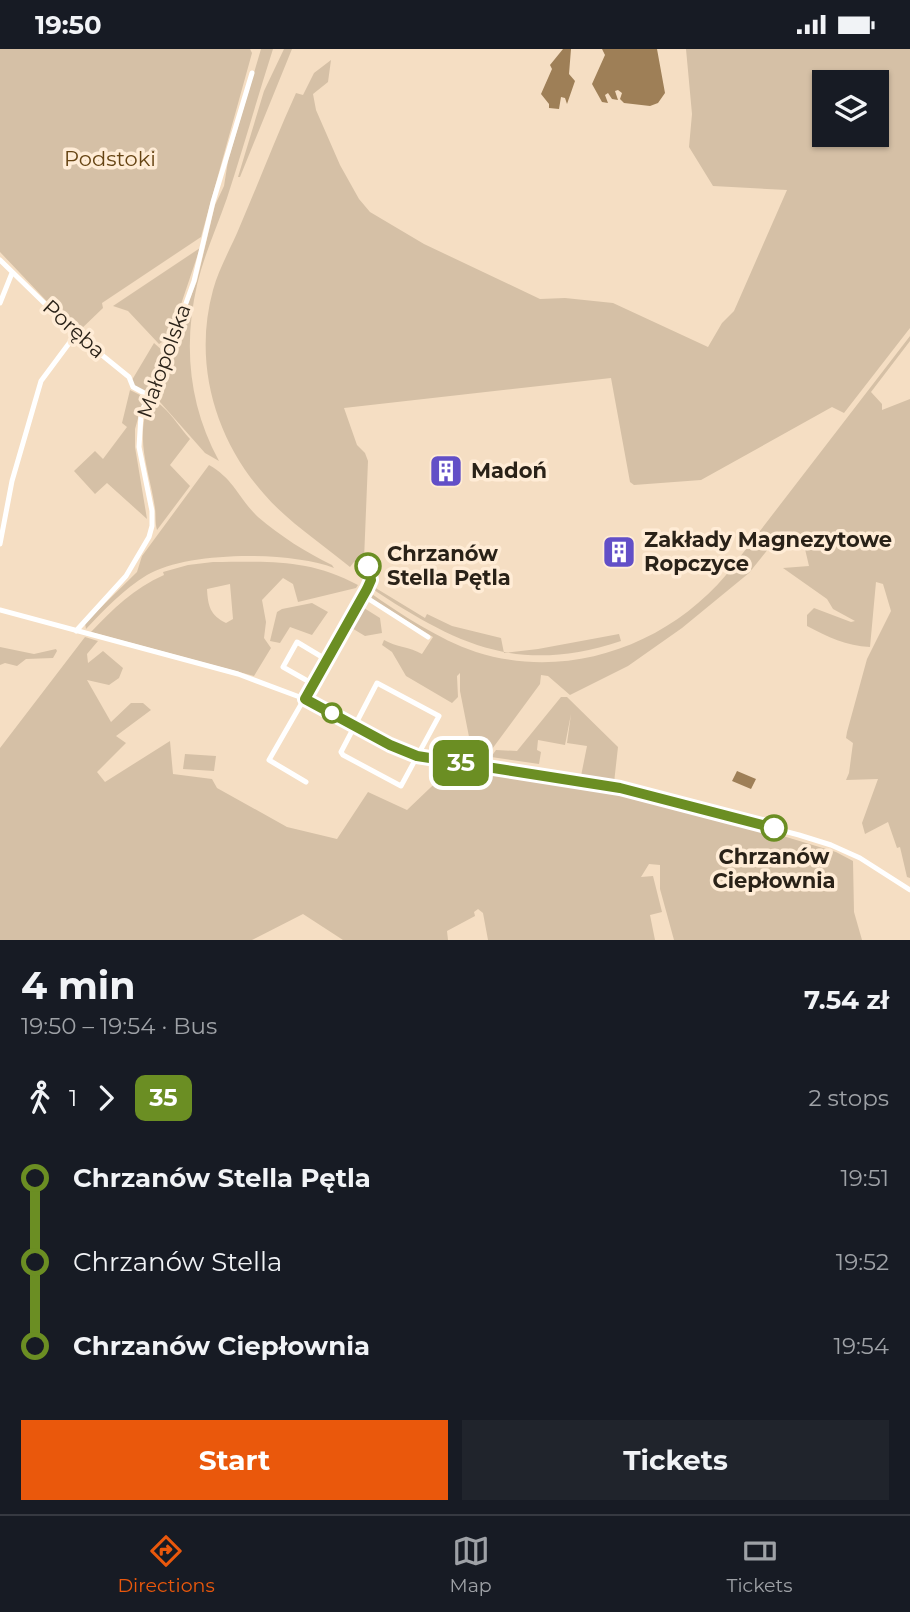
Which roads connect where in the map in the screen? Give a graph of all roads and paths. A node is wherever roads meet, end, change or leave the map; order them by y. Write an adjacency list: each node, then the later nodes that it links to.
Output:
1 (252, 73): 6 (street, Małopolska)
2 (0, 260): 3 (street, Poręba)
3 (12, 273): 4 (street); 5 (street, Poręba)
4 (0, 303)
5 (76, 334): 6 (street, Poręba); 8 (street)
6 (148, 395): 13 (street, Małopolska)
7 (0, 492): 8 (street)
8 (9, 496): 9 (street)
9 (0, 544)
10 (367, 563): 11 (street)
11 (364, 596): 14 (street); 15 (street)
12 (0, 610): 13 (street)
13 (76, 631): 17 (street)
14 (428, 637)
15 (327, 660): 16 (street); 16 (street)
16 (313, 684): 17 (street)
17 (305, 699): 18 (street); 20 (street)
18 (354, 725): 19 (street); 19 (street); 19 (street)
19 (417, 756): 21 (street)
20 (306, 782)
21 (910, 890)

